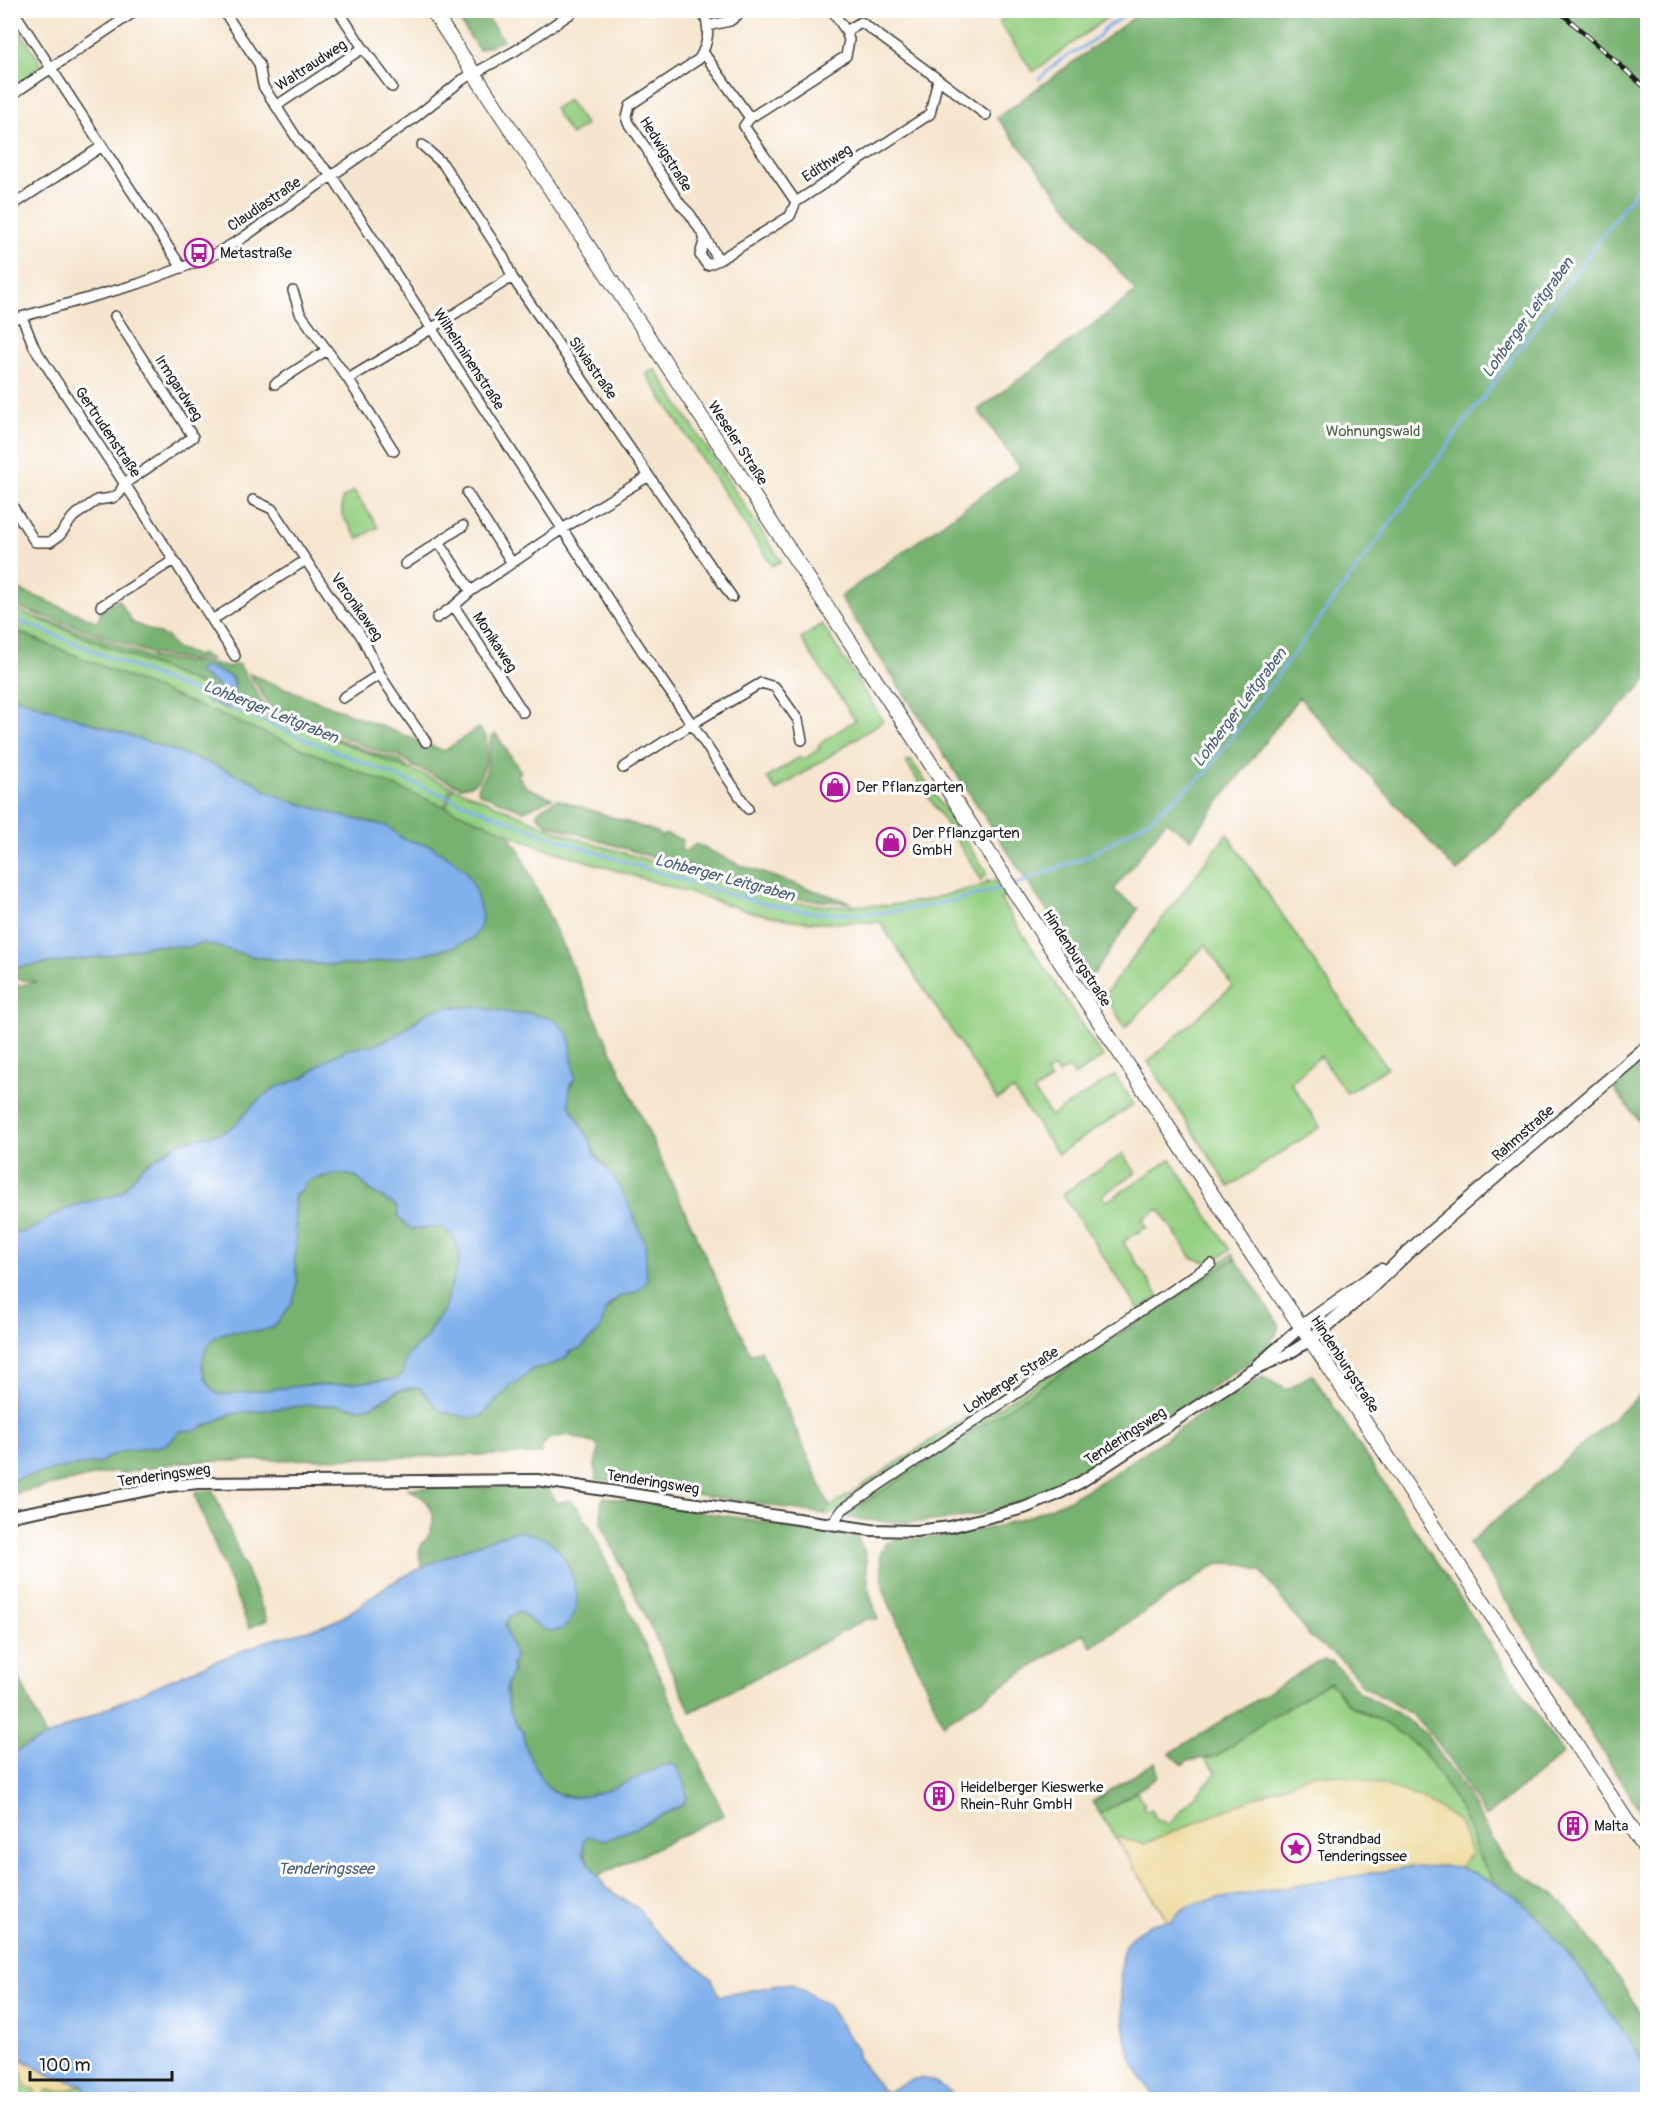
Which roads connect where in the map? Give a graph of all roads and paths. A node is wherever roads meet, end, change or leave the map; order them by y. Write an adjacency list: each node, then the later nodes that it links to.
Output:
1 (13, 10): 14 (street)
2 (137, 10): 14 (street)
3 (223, 10): 19 (street, Wilhelminenstraße)
4 (338, 10): 12 (street, Waltraudweg)
5 (432, 10): 15 (main road, Weseler Straße)
6 (576, 10): 15 (street, Claudiastraße)
7 (701, 10): 10 (street)
8 (744, 10): 10 (street)
9 (832, 10): 11 (street)
10 (707, 26): 13 (street)
11 (846, 31): 16 (street); 21 (street)
12 (363, 48): 17 (street, Waltraudweg); 19 (street, Waltraudweg)
13 (703, 52): 21 (street, Edithweg); 27 (street, Hedwigstraße)
14 (51, 69): 18 (street); 23 (street)
15 (474, 72): 24 (street, Claudiastraße); 67 (main road, Weseler Straße)
16 (938, 79): 20 (street); 25 (street, Edithweg)
17 (392, 87)
18 (10, 96)
19 (276, 106): 24 (street, Wilhelminenstraße)
20 (986, 115)
21 (750, 118): 25 (street, Edithweg)
22 (422, 145): 30 (street, Silviastraße)
23 (101, 147): 26 (street); 29 (street)
24 (332, 176): 29 (street, Claudiastraße); 35 (street, Wilhelminenstraße)
25 (796, 202): 28 (street)
26 (10, 207)
27 (705, 238): 28 (street, Hedwigstraße); 28 (street, Hedwigstraße)
28 (719, 260)
29 (182, 268): 33 (street, Claudiastraße)
30 (512, 277): 35 (street); 40 (street, Silviastraße)
31 (293, 291): 36 (street)
32 (115, 316): 41 (street, Irmgardweg)
33 (22, 317): 34 (street, Claudiastraße); 41 (street, Gertrudenstraße)
34 (10, 320)
35 (431, 329): 37 (street); 46 (street, Wilhelminenstraße)
36 (327, 350): 37 (street); 38 (street)
37 (348, 379): 39 (street)
38 (275, 384)
39 (394, 451)
40 (649, 476): 46 (street); 53 (street, Silviastraße)
41 (124, 484): 44 (street); 48 (street, Gertrudenstraße)
42 (467, 493): 50 (street)
43 (253, 500): 49 (street, Veronikaweg)
44 (10, 502)
45 (464, 526): 47 (street)
46 (562, 529): 50 (street, Monikaweg); 62 (street, Wilhelminenstraße)
47 (439, 542): 51 (street); 52 (street, Monikaweg)
48 (174, 560): 54 (street); 57 (street, Gertrudenstraße)
49 (306, 560): 57 (street); 59 (street, Veronikaweg)
50 (512, 563): 52 (street, Monikaweg)
51 (405, 564)
52 (471, 591): 55 (street, Monikaweg)
53 (732, 597)
54 (101, 606)
55 (454, 606): 56 (street); 61 (street, Monikaweg)
56 (437, 618)
57 (212, 620): 58 (street, Gertrudenstraße)
58 (235, 656)
59 (380, 674): 60 (street); 64 (street, Veronikaweg)
60 (343, 698)
61 (523, 712)
62 (692, 724): 63 (street); 65 (street); 66 (street, Wilhelminenstraße)
63 (802, 740)
64 (426, 742)
65 (622, 768)
66 (748, 809)
67 (1015, 893): 71 (main road, Hindenburgstraße)
68 (1647, 1047): 69 (main road, Rahmstraße)
69 (1418, 1243): 71 (main road, Rahmstraße); 72 (main road, Rahmstraße)
70 (1211, 1264): 75 (street, Lohberger Straße)
71 (1301, 1327): 72 (main road, Hindenburgstraße); 73 (street, Tenderingsweg)
72 (1310, 1340): 73 (street, Tenderingsweg); 76 (main road, Hindenburgstraße)
73 (1251, 1371): 75 (street, Tenderingsweg)
74 (10, 1516): 75 (street, Tenderingsweg)
75 (831, 1525)
76 (1647, 1853)

